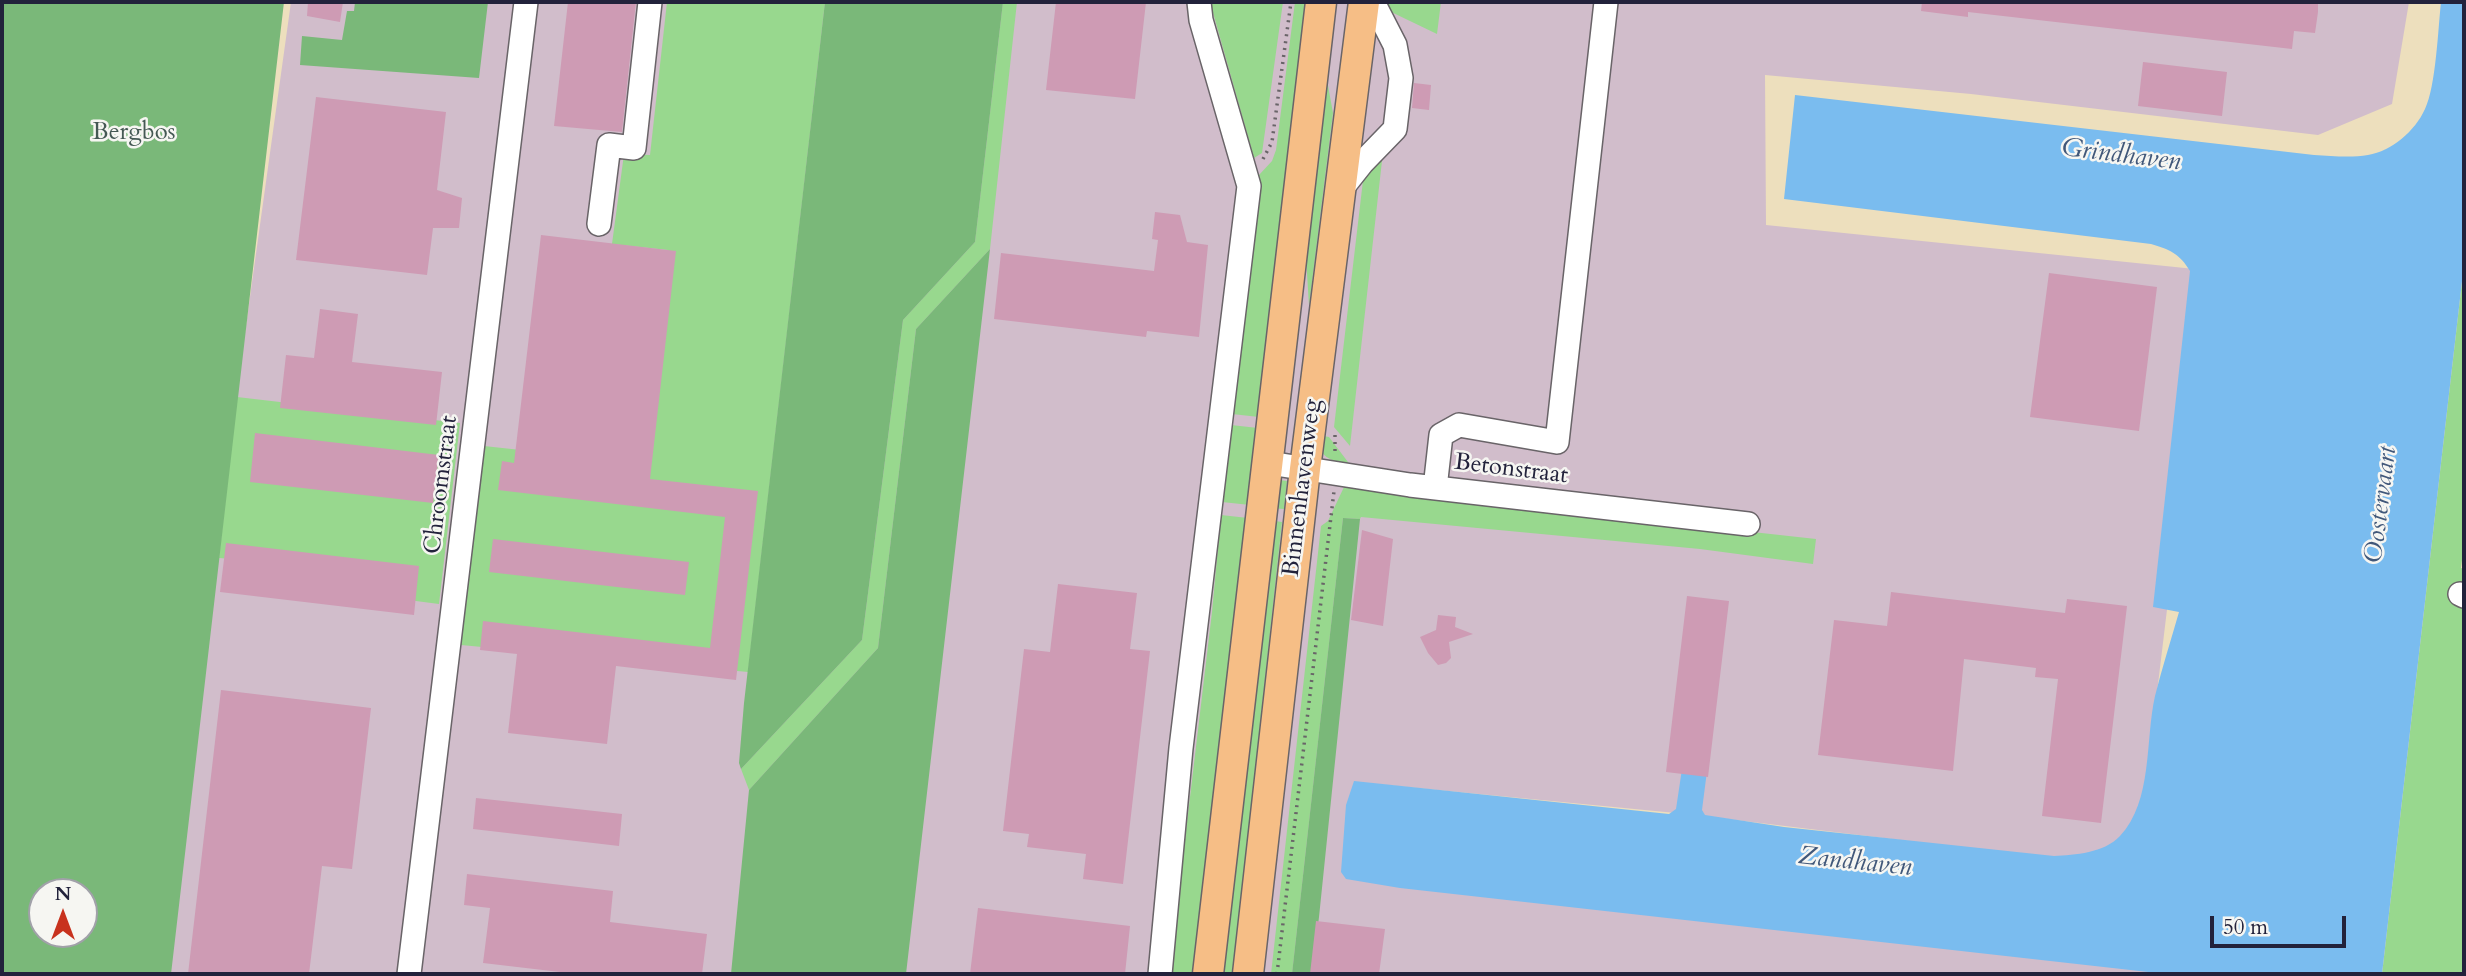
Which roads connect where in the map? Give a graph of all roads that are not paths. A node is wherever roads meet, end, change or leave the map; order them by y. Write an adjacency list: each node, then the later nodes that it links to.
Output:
1 (526, 2): 14 (street, Chroomstraat)
2 (650, 2): 9 (street)
3 (1199, 2): 15 (street)
4 (1321, 2): 10 (main road, Binnenhavenweg)
5 (1364, 2): 8 (main road, Binnenhavenweg)
6 (1373, 2): 8 (street)
7 (1606, 2): 12 (street)
8 (1339, 191): 11 (main road, Binnenhavenweg)
9 (599, 224)
10 (1269, 463): 11 (street, Betonstraat); 16 (main road, Binnenhavenweg)
11 (1305, 469): 12 (street, Betonstraat); 17 (main road, Binnenhavenweg)
12 (1435, 488): 13 (street, Betonstraat)
13 (1748, 524)
14 (409, 974)
15 (1160, 974)
16 (1208, 974)
17 (1248, 974)

